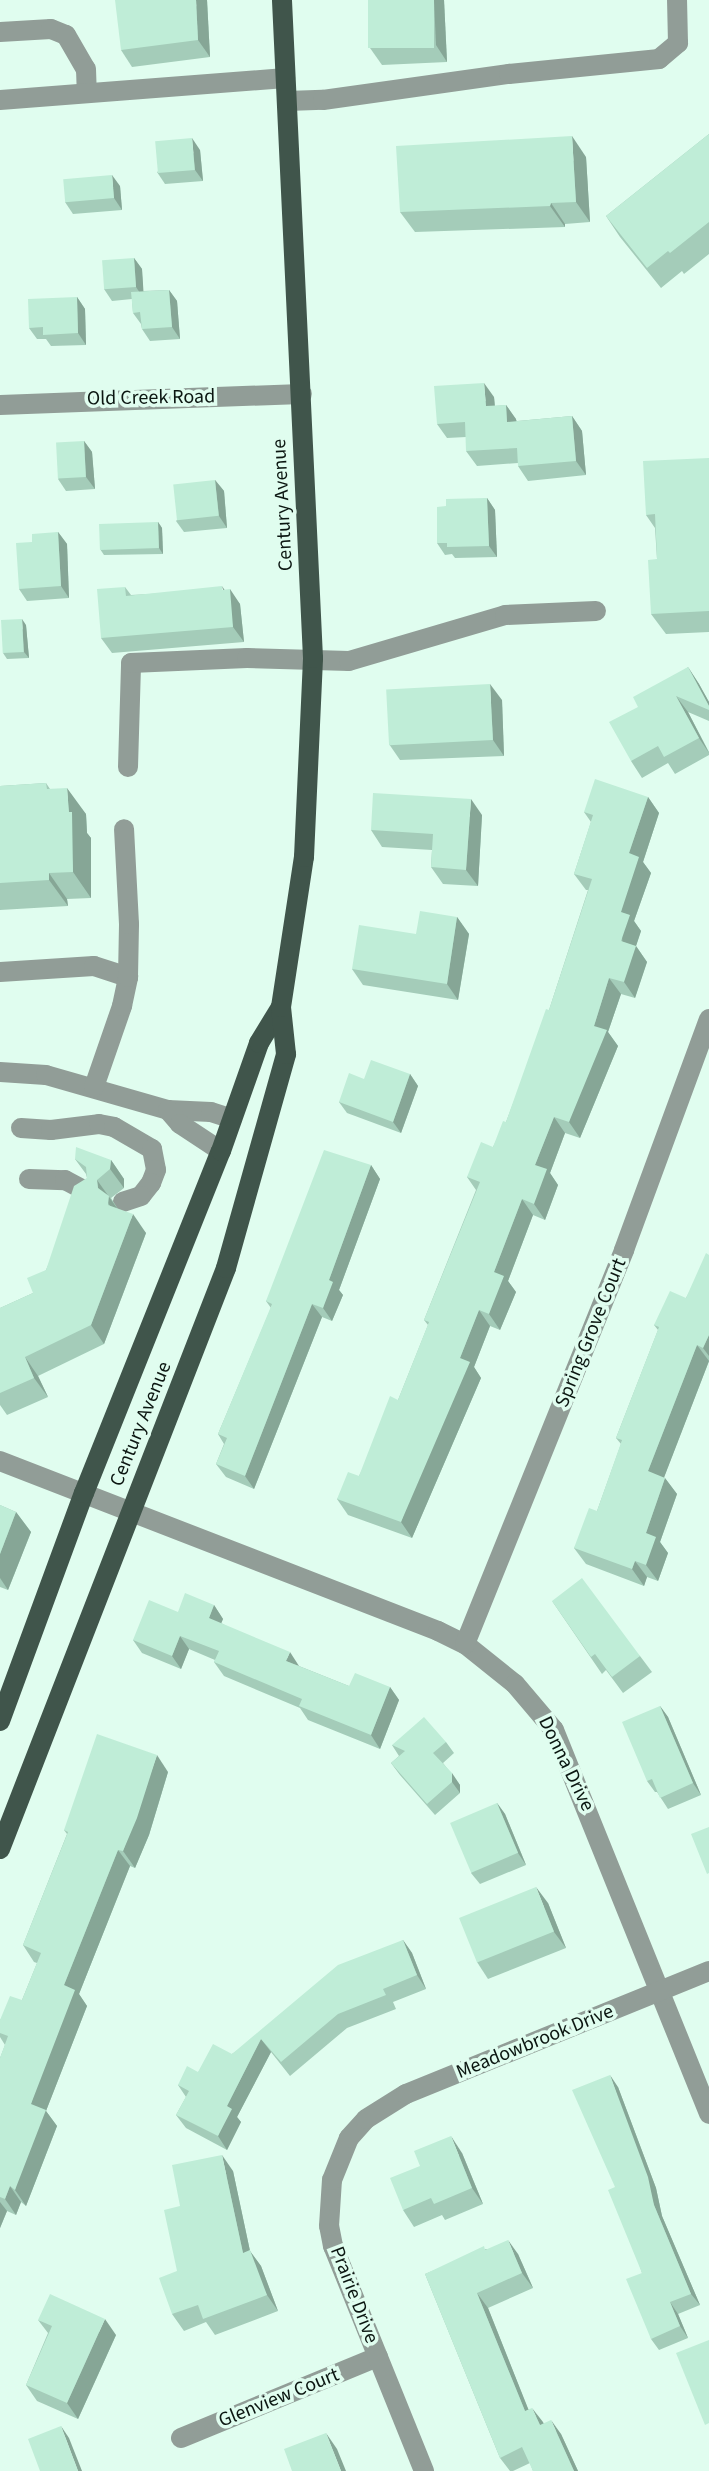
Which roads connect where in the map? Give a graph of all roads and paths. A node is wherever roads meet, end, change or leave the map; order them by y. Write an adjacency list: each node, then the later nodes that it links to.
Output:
1 (282, 0): 4 (main road, Century Avenue)
2 (677, 0): 7 (street)
3 (0, 32): 5 (street)
4 (285, 78): 5 (street); 7 (main road, Century Avenue)
5 (87, 92): 6 (street)
6 (0, 100)
7 (287, 101): 8 (main road, Century Avenue)
8 (302, 394): 9 (street, Old Creek Road); 11 (main road, Century Avenue)
9 (0, 405)
10 (596, 611): 11 (street)
11 (313, 658): 12 (street); 16 (main road, Century Avenue)
12 (128, 767)
13 (124, 829): 15 (street)
14 (0, 972): 15 (street)
15 (128, 977): 19 (street)
16 (281, 1007): 21 (main road, Century Avenue); 29 (main road, Century Avenue)
17 (709, 1019): 30 (street, Spring Grove Court)
18 (0, 1072): 19 (street)
19 (94, 1087): 20 (street)
20 (168, 1110): 21 (street); 23 (street)
21 (232, 1119): 23 (main road, Century Avenue)
22 (21, 1128): 26 (street)
23 (221, 1151): 28 (main road, Century Avenue)
24 (29, 1179): 25 (street)
25 (88, 1192)
26 (123, 1202)
27 (0, 1461): 28 (street, Donna Drive)
28 (84, 1493): 29 (street, Donna Drive); 31 (main road, Century Avenue)
29 (132, 1512): 30 (street, Donna Drive); 32 (main road, Century Avenue)
30 (465, 1644): 34 (street, Donna Drive)
31 (0, 1721)
32 (0, 1849)
33 (709, 1971): 34 (street, Meadowbrook Drive)
34 (659, 1991): 35 (street, Donna Drive); 36 (street, Meadowbrook Drive)
35 (709, 2114)
36 (366, 2119): 37 (street, Prairie Drive)
37 (378, 2357): 38 (street, Glenview Court); 39 (street, Prairie Drive)
38 (181, 2438)
39 (424, 2471)

